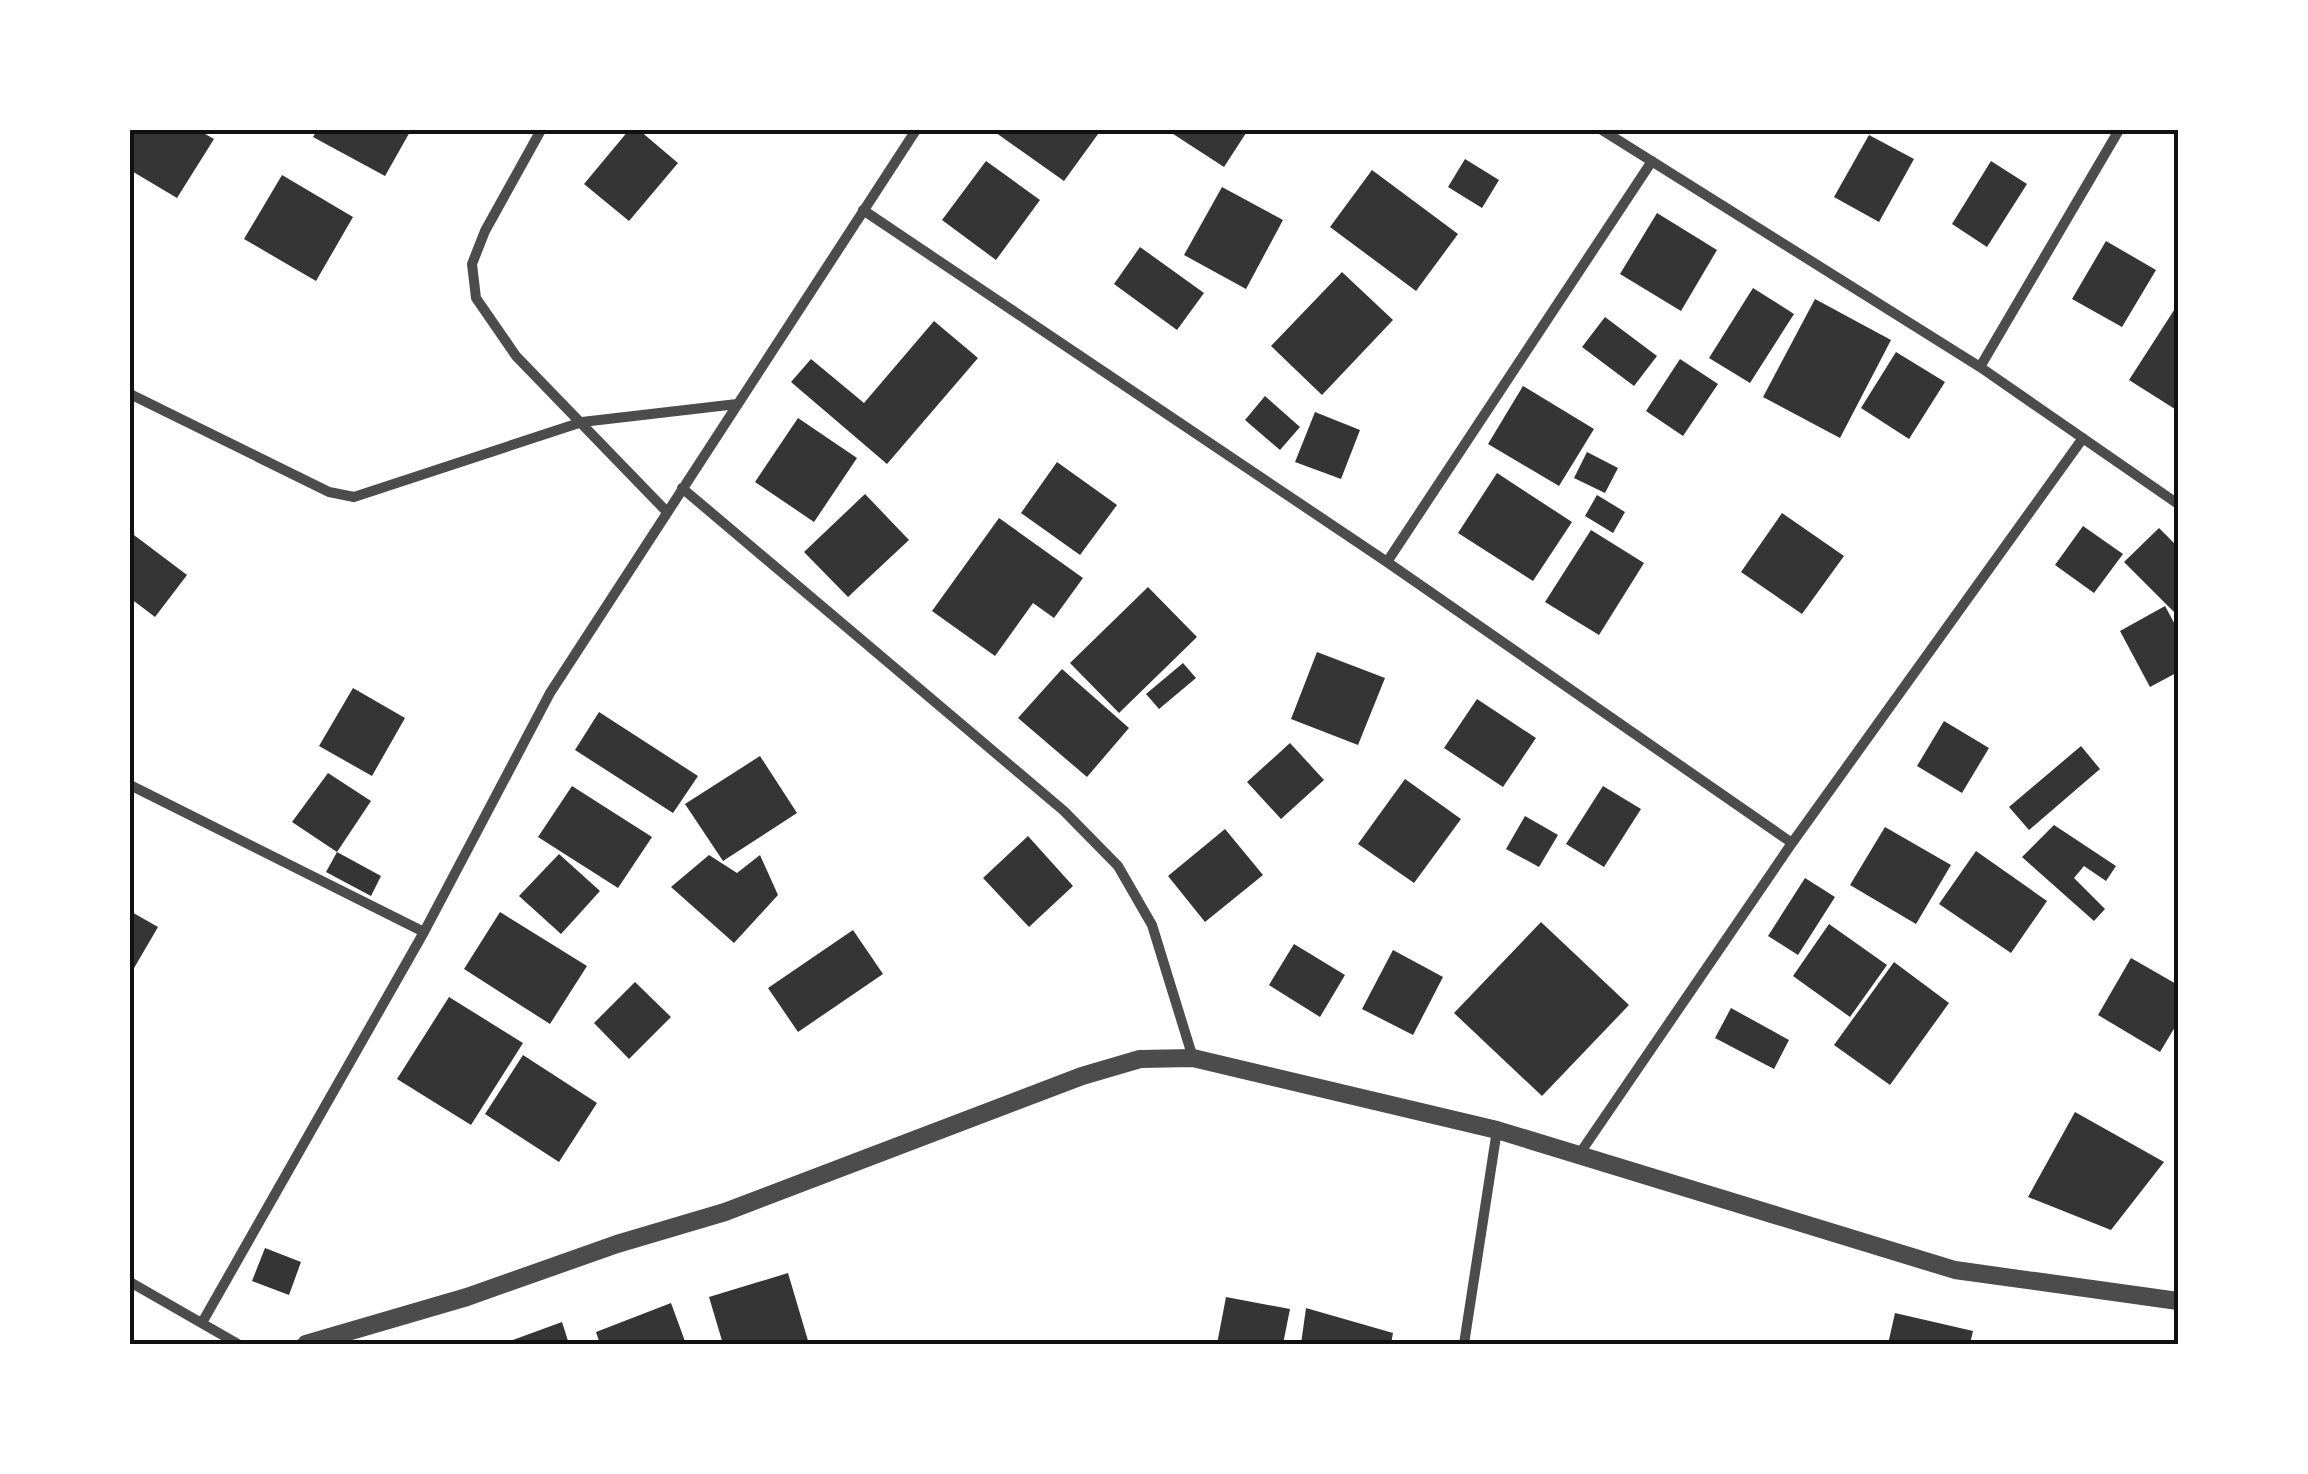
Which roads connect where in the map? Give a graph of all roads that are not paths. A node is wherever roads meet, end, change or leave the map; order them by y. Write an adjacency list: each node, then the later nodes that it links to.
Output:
1 (541, 130): 10 (street)
2 (916, 130): 6 (street)
3 (1602, 130): 5 (street)
4 (2119, 130): 7 (street)
5 (1652, 161): 7 (street); 15 (street)
6 (863, 210): 9 (street); 15 (street)
7 (1980, 366): 11 (street)
8 (130, 394): 10 (street)
9 (737, 404): 10 (street); 12 (street)
10 (582, 422): 14 (street)
11 (2083, 438): 13 (street); 17 (street)
12 (682, 488): 14 (street); 19 (street)
13 (2178, 504)
14 (666, 512): 18 (street)
15 (1387, 562): 17 (street)
16 (130, 785): 18 (street)
17 (1792, 842): 21 (street)
18 (424, 932): 24 (street)
19 (1194, 1058): 20 (street); 26 (street)
20 (1497, 1130): 21 (street); 27 (street)
21 (1578, 1156): 23 (street)
22 (130, 1282): 24 (street)
23 (2178, 1302)
24 (203, 1321): 25 (street)
25 (238, 1344)
26 (306, 1344)
27 (1464, 1344)

